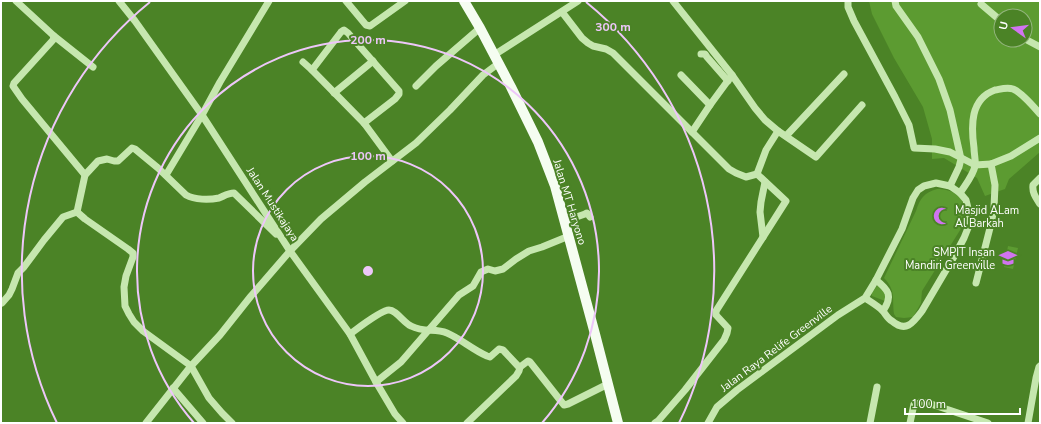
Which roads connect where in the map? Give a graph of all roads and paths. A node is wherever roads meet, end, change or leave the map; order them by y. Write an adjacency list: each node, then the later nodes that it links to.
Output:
1 (16, 1): 15 (street)
2 (120, 1): 31 (street, Jalan Mustikajaya)
3 (269, 1): 31 (street)
4 (346, 1): 5 (street)
5 (405, 1)
6 (464, 1): 14 (main road, Jalan MT Haryono)
7 (578, 1): 12 (street)
8 (673, 1): 24 (street)
9 (848, 1): 37 (street)
10 (895, 1): 37 (street)
11 (981, 2): 13 (street)
12 (562, 12): 17 (street); 34 (street)
13 (993, 13)
14 (480, 28): 17 (main road, Jalan MT Haryono); 26 (street)
15 (54, 36): 20 (street); 42 (street)
16 (701, 54): 25 (street)
17 (496, 59): 38 (street); 51 (main road, Jalan MT Haryono)
18 (373, 61): 21 (street); 27 (street); 32 (street)
19 (303, 62): 21 (street)
20 (93, 67)
21 (312, 70): 27 (street)
22 (844, 74): 35 (street)
23 (681, 75): 28 (street)
24 (732, 75): 25 (street); 33 (street)
25 (728, 81): 28 (street)
26 (416, 86)
27 (334, 93): 32 (street)
28 (710, 105): 34 (street)
29 (862, 105): 35 (street)
30 (1040, 114): 40 (street)
31 (202, 115): 43 (street); 54 (street, Jalan Mustikajaya)
32 (364, 123): 38 (street)
33 (778, 131): 35 (street); 41 (street)
34 (692, 132): 41 (street)
35 (786, 136)
36 (1040, 138): 39 (street)
37 (961, 159): 40 (street); 46 (street)
38 (392, 160): 55 (street)
39 (991, 164): 40 (street); 57 (street)
40 (975, 165): 47 (street)
41 (757, 174): 45 (street)
42 (85, 175): 43 (street); 49 (street)
43 (166, 175): 54 (street)
44 (1040, 178): 48 (street)
45 (765, 182): 53 (street); 53 (street)
46 (950, 186): 47 (street); 56 (street, Jalan Raya Relife Greenville)
47 (960, 194): 60 (street)
48 (1040, 204)
49 (77, 212): 59 (street); 63 (street)
50 (590, 217): 51 (street)
51 (565, 221): 52 (main road, Jalan MT Haryono)
52 (569, 236): 61 (street); 67 (main road, Jalan MT Haryono)
53 (763, 237): 78 (street)
54 (282, 239): 55 (street, Jalan Mustikajaya)
55 (290, 251): 62 (street, Jalan Mustikajaya); 63 (street)
56 (876, 280): 58 (street, Jalan Raya Relife Greenville); 60 (street)
57 (976, 283)
58 (865, 298): 60 (street); 70 (street, Jalan Raya Relife Greenville)
59 (2, 303)
60 (883, 311)
61 (428, 330): 62 (street); 65 (street); 66 (street)
62 (350, 334): 66 (street, Jalan Mustikajaya)
63 (191, 366): 69 (street); 74 (street)
64 (1040, 366): 81 (street)
65 (520, 367): 67 (street); 76 (street)
66 (376, 382): 75 (street, Jalan Mustikajaya)
67 (608, 384): 77 (main road, Jalan MT Haryono)
68 (877, 387): 71 (street)
69 (173, 388): 72 (street); 73 (street)
70 (708, 422)
71 (873, 422)
72 (146, 423)
73 (203, 423)
74 (232, 423)
75 (403, 423)
76 (467, 423)
77 (618, 423)
78 (655, 423)
79 (910, 423): 80 (street)
80 (988, 423)
81 (1028, 423)

